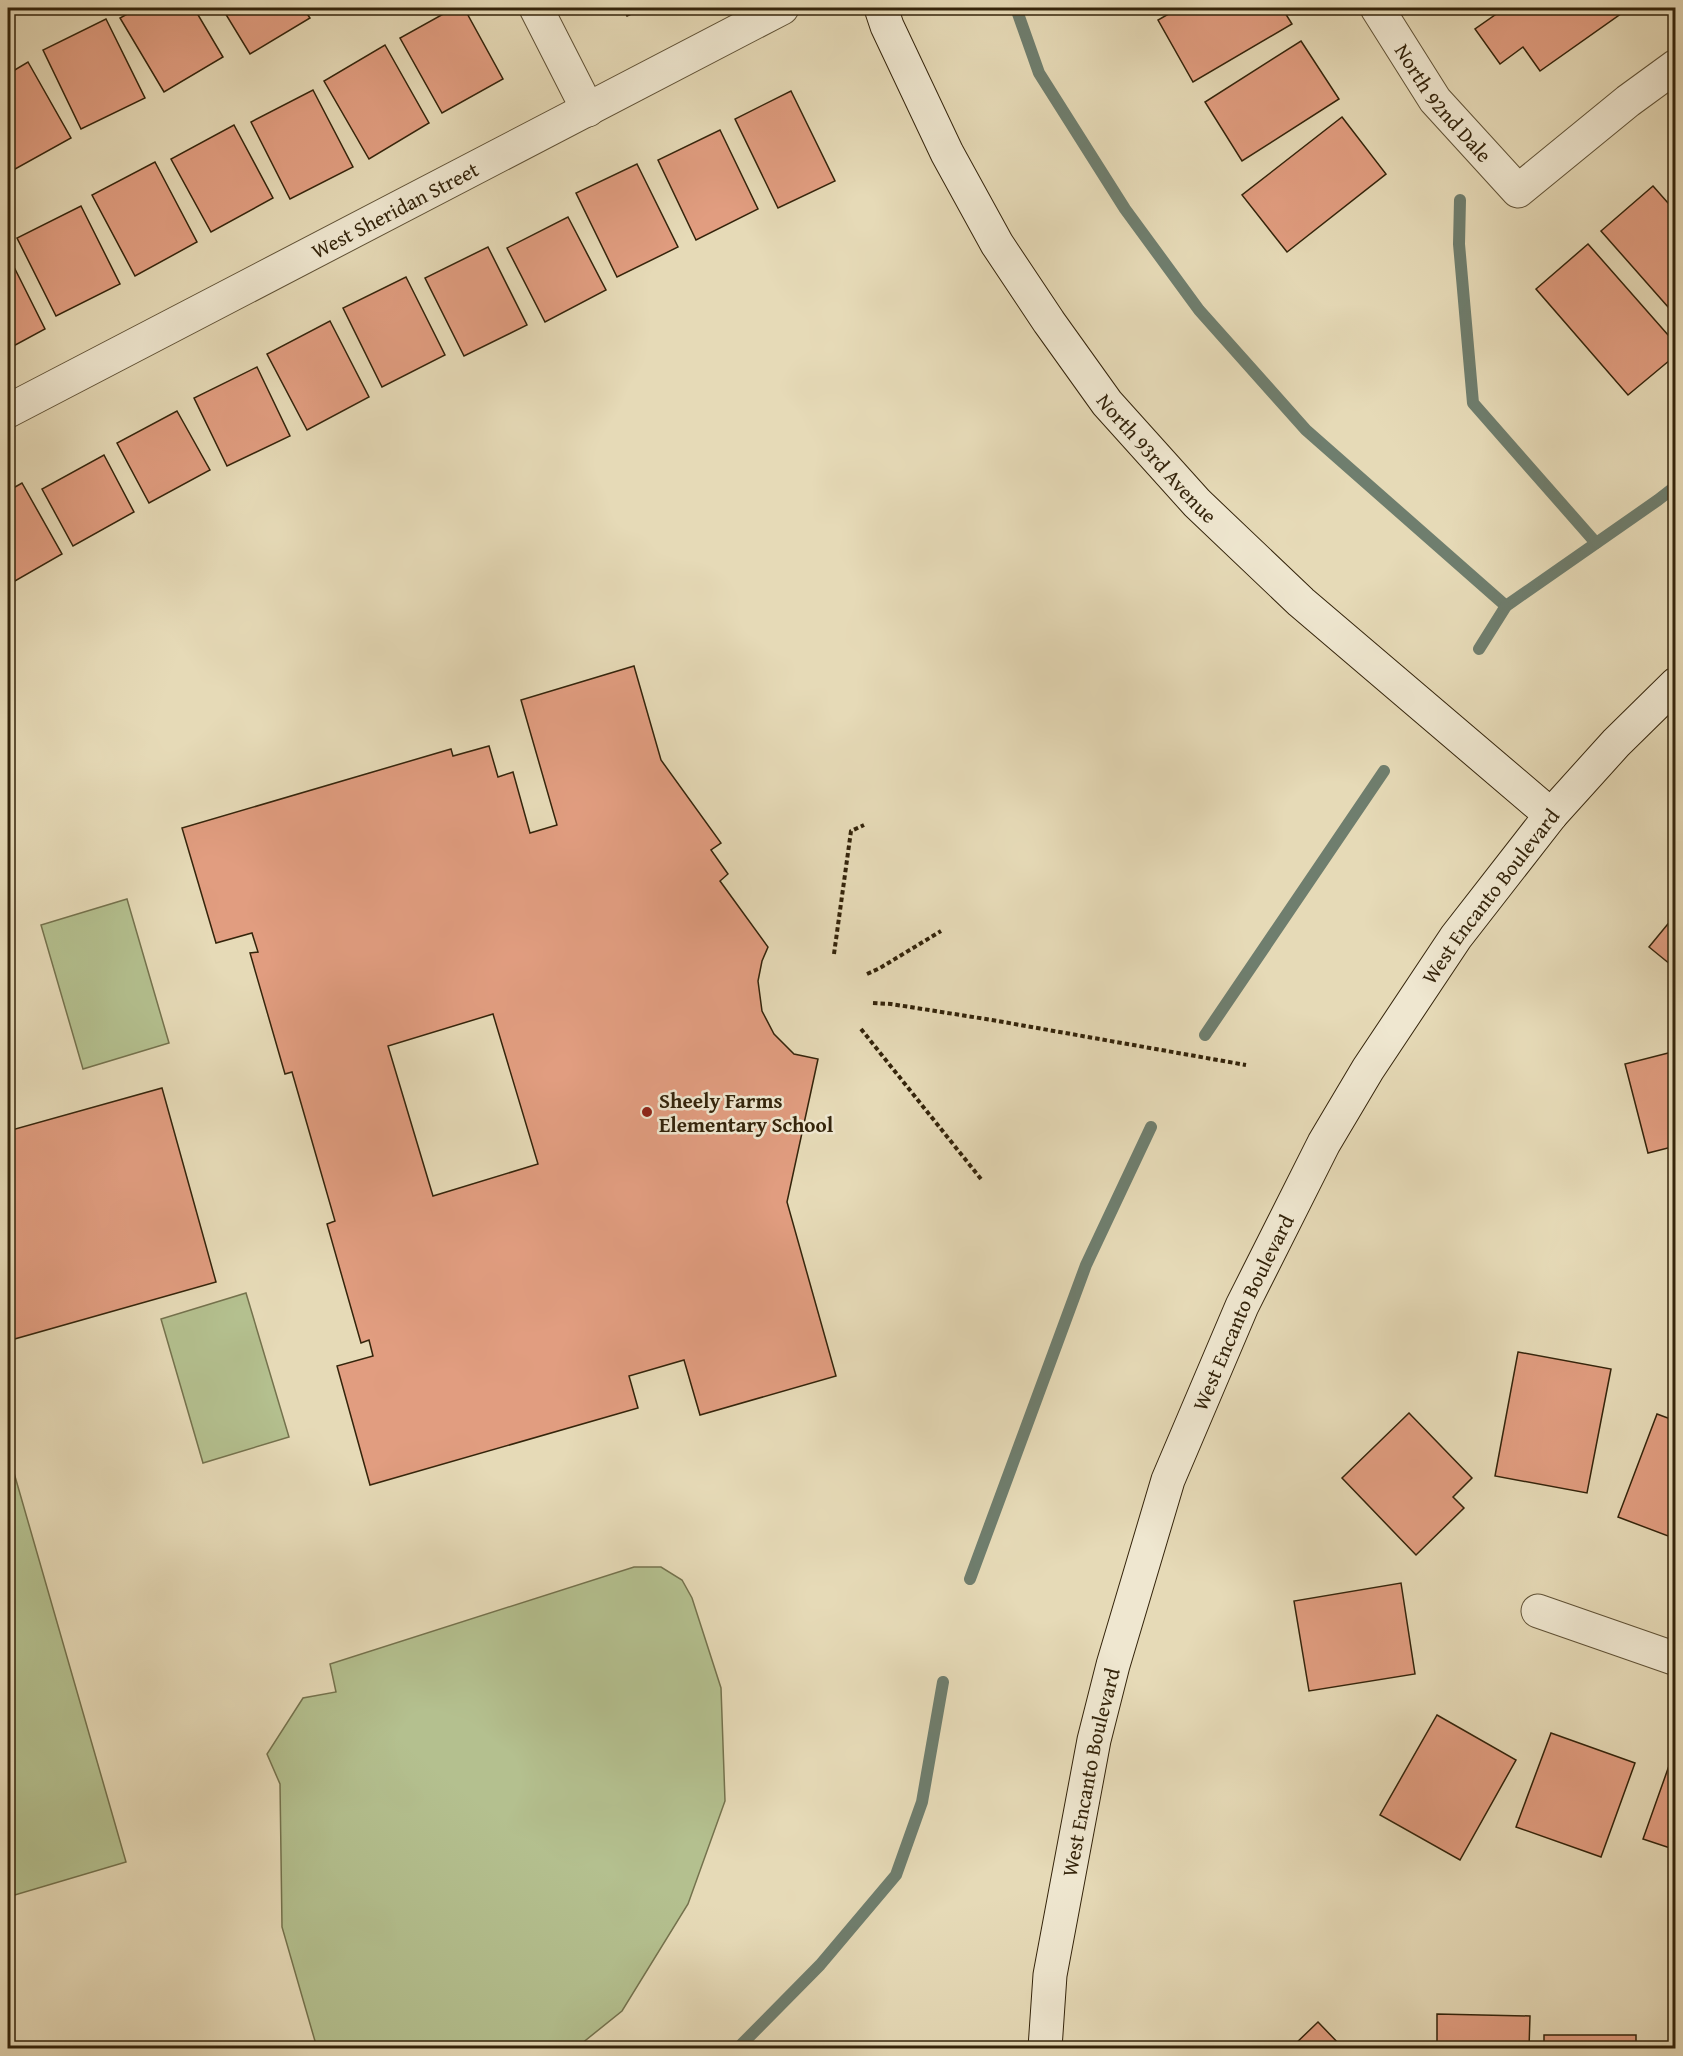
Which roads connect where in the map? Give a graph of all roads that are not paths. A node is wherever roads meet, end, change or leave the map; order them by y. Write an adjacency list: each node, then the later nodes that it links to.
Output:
1 (536, 8): 6 (street)
2 (782, 8): 6 (street, West Sheridan Street)
3 (881, 8): 9 (street, North 93rd Avenue)
4 (1377, 8): 5 (street, North 92nd Dale)
5 (1676, 66)
6 (588, 110): 7 (street, West Sheridan Street)
7 (8, 411)
8 (1676, 684): 9 (street, West Encanto Boulevard)
9 (1551, 815): 12 (street, West Encanto Boulevard)
10 (1538, 1611): 11 (street)
11 (1676, 1659)
12 (1045, 2049)

